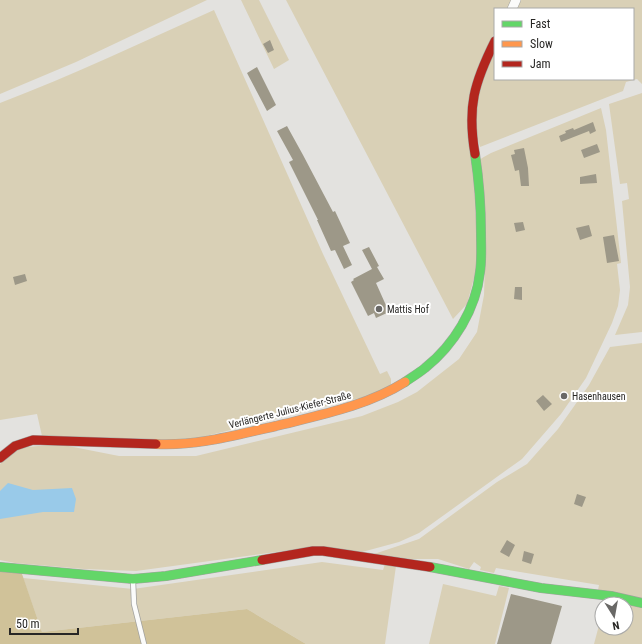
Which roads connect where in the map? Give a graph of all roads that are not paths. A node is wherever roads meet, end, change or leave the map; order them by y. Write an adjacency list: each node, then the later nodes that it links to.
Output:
1 (494, 43): 2 (street, Verlängerte Julius-Kiefer-Straße)
2 (0, 458)
3 (0, 567): 4 (street)
4 (133, 578): 5 (street); 6 (lane)
5 (642, 603)
6 (144, 644)

